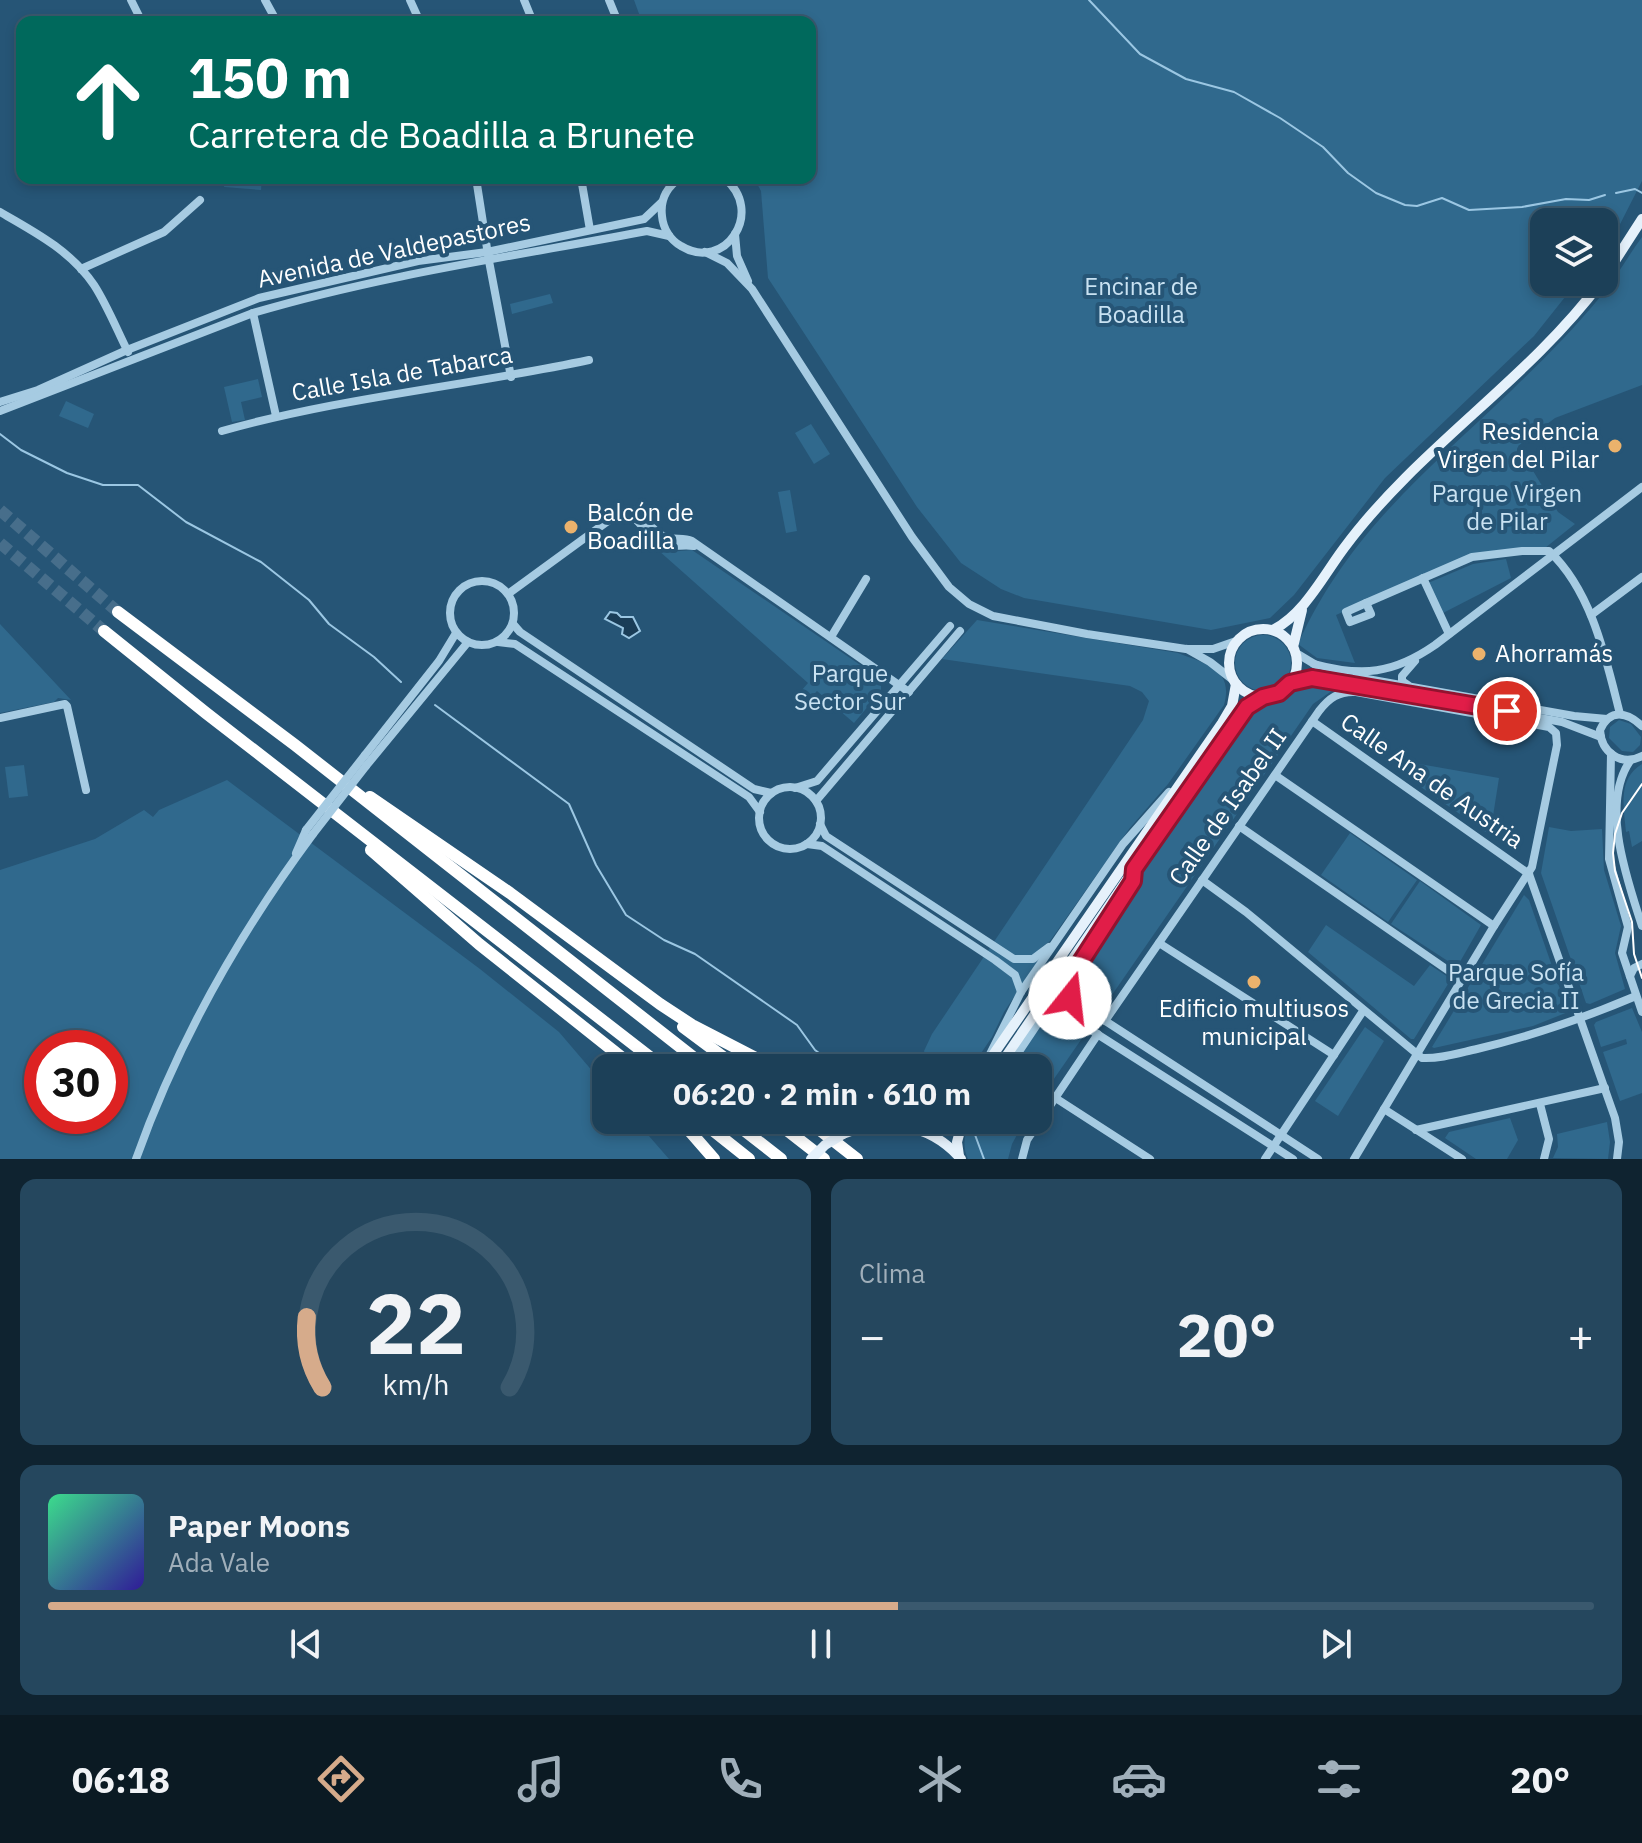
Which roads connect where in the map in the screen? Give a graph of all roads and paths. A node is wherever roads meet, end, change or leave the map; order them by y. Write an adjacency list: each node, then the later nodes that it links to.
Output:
1 (477, 184): 16 (street)
2 (582, 184): 11 (street)
3 (666, 184): 6 (street)
4 (674, 184): 6 (street)
5 (731, 184): 12 (street)
6 (667, 191): 8 (street)
7 (200, 200): 17 (street)
8 (662, 202): 11 (street, Avenida de Valdepastores); 13 (street)
9 (0, 212): 17 (street)
10 (1642, 219): 15 (main road)
11 (590, 230): 16 (street, Avenida de Valdepastores)
12 (735, 234): 14 (street); 18 (street)
13 (669, 236): 14 (street); 16 (street, Avenida de Valdepastores)
14 (705, 252): 18 (street)
15 (1618, 256)
16 (488, 257): 20 (street, Avenida de Valdepastores); 21 (street, Avenida de Valdepastores); 23 (street)
17 (81, 269): 21 (street)
18 (752, 289): 49 (street)
19 (1589, 296): 34 (main road)
20 (253, 313): 21 (street, Avenida de Valdepastores); 26 (street)
21 (129, 355): 24 (street, Avenida de Valdepastores); 25 (street, Avenida de Valdepastores)
22 (589, 360): 23 (street, Calle Isla de Tabarca)
23 (511, 377): 26 (street, Calle Isla de Tabarca)
24 (0, 402)
25 (0, 411)
26 (276, 416): 27 (street, Calle Isla de Tabarca)
27 (222, 431)
28 (1642, 487): 29 (street)
29 (1553, 554): 31 (street); 37 (street); 44 (street)
30 (1642, 577): 37 (street)
31 (1423, 578): 35 (street); 44 (street)
32 (866, 579): 45 (street)
33 (508, 594): 38 (street); 43 (street); 45 (street)
34 (1309, 597): 40 (main road); 50 (main road)
35 (1366, 603)
36 (118, 612): 68 (highway)
37 (1591, 615): 60 (street)
38 (513, 624): 48 (street); 76 (street)
39 (950, 626): 55 (street)
40 (1273, 630): 46 (main road); 50 (main road)
41 (104, 631): 59 (highway)
42 (960, 631): 57 (street)
43 (456, 633): 47 (street); 81 (street, bridge)
44 (1449, 634): 51 (street)
45 (831, 637): 55 (street)
46 (1236, 641): 49 (street); 53 (main road)
47 (468, 642): 48 (street); 81 (street, bridge)
48 (498, 642): 78 (street)
49 (1186, 649): 53 (street)
50 (1295, 650): 52 (street); 54 (main road)
51 (1428, 650): 52 (street); 56 (street)
52 (1314, 664): 56 (street)
53 (1235, 682): 58 (main road); 69 (main road)
54 (1290, 683): 58 (main road); 61 (street)
55 (899, 685): 57 (street); 74 (street)
56 (1408, 685): 63 (street)
57 (909, 692): 77 (street)
58 (1263, 697): 83 (main road)
59 (206, 713): 102 (highway); 106 (highway)
60 (1620, 714): 63 (street); 66 (street)
61 (1536, 717): 65 (street, Calle de Isabel II); 67 (street)
62 (0, 718): 75 (street)
63 (1607, 719): 67 (street)
64 (1312, 721): 65 (street, Calle de Isabel II); 73 (street, Calle de Isabel II); 84 (street, Calle Ana de Austria)
65 (1520, 722): 84 (street, Calle de Isabel II)
66 (1640, 723)
67 (1601, 737): 70 (street)
68 (295, 745): 91 (highway); 107 (highway)
69 (1205, 748): 88 (street); 111 (main road)
70 (1611, 754): 72 (street); 92 (street)
71 (1642, 756): 72 (street)
72 (1630, 761): 87 (street)
73 (1275, 775): 80 (street, Calle de Isabel II); 86 (street)
74 (795, 788): 76 (street); 77 (street)
75 (86, 790)
76 (771, 793): 78 (street)
77 (816, 801): 79 (street)
78 (760, 812): 82 (street)
79 (820, 824): 82 (street); 88 (street)
80 (1239, 826): 85 (street, Calle de Isabel II); 93 (street)
81 (310, 832): 133 (street)
82 (807, 844): 95 (street)
83 (1134, 869): 94 (street); 112 (main road)
84 (1529, 874): 86 (street); 100 (street)
85 (1202, 880): 89 (street, Calle de Isabel II); 97 (street)
86 (1494, 926): 93 (street)
87 (1642, 926)
88 (1064, 932): 95 (street)
89 (1159, 943): 101 (street, Calle de Isabel II); 114 (street)
90 (1642, 964): 92 (street)
91 (619, 974): 108 (highway); 109 (highway)
92 (1630, 976): 96 (street)
93 (1462, 980): 115 (street)
94 (1066, 985): 99 (street); 101 (street)
95 (1021, 992): 110 (street)
96 (1636, 996): 98 (street); 100 (street)
97 (1363, 1011): 114 (street); 115 (street)
98 (1642, 1012)
99 (1046, 1014): 103 (street); 113 (street)
100 (1581, 1020): 115 (street); 116 (street)
101 (1105, 1021): 129 (street)
102 (585, 1031): 104 (highway); 105 (highway)
103 (1098, 1034): 117 (street); 130 (street)
104 (612, 1054)
105 (616, 1054)
106 (646, 1054)
107 (689, 1054)
108 (720, 1054)
109 (748, 1054)
110 (990, 1054)
111 (994, 1054)
112 (1008, 1054)
113 (1018, 1054)
114 (1334, 1055): 129 (street)
115 (1416, 1055): 119 (street)
116 (1605, 1088): 118 (street); 147 (street)
117 (1054, 1097): 131 (street); 140 (street)
118 (1540, 1104): 120 (street); 146 (street)
119 (1384, 1109): 120 (street); 144 (street)
120 (1416, 1130): 145 (street)
121 (692, 1134): 134 (highway)
122 (718, 1134): 135 (highway)
123 (749, 1134): 136 (highway)
124 (792, 1134): 138 (highway)
125 (825, 1134): 139 (highway)
126 (843, 1134): 137 (main road, bridge)
127 (930, 1134): 132 (main road)
128 (959, 1134): 132 (main road)
129 (1281, 1135): 130 (street); 143 (street)
130 (1273, 1146): 141 (street); 142 (street)
131 (1025, 1157)
132 (960, 1158)
133 (136, 1159)
134 (714, 1159)
135 (749, 1159)
136 (781, 1159)
137 (811, 1159)
138 (824, 1159)
139 (857, 1159)
140 (1150, 1159)
141 (1265, 1159)
142 (1293, 1159)
143 (1318, 1159)
144 (1354, 1159)
145 (1462, 1159)
146 (1544, 1159)
147 (1617, 1159)

